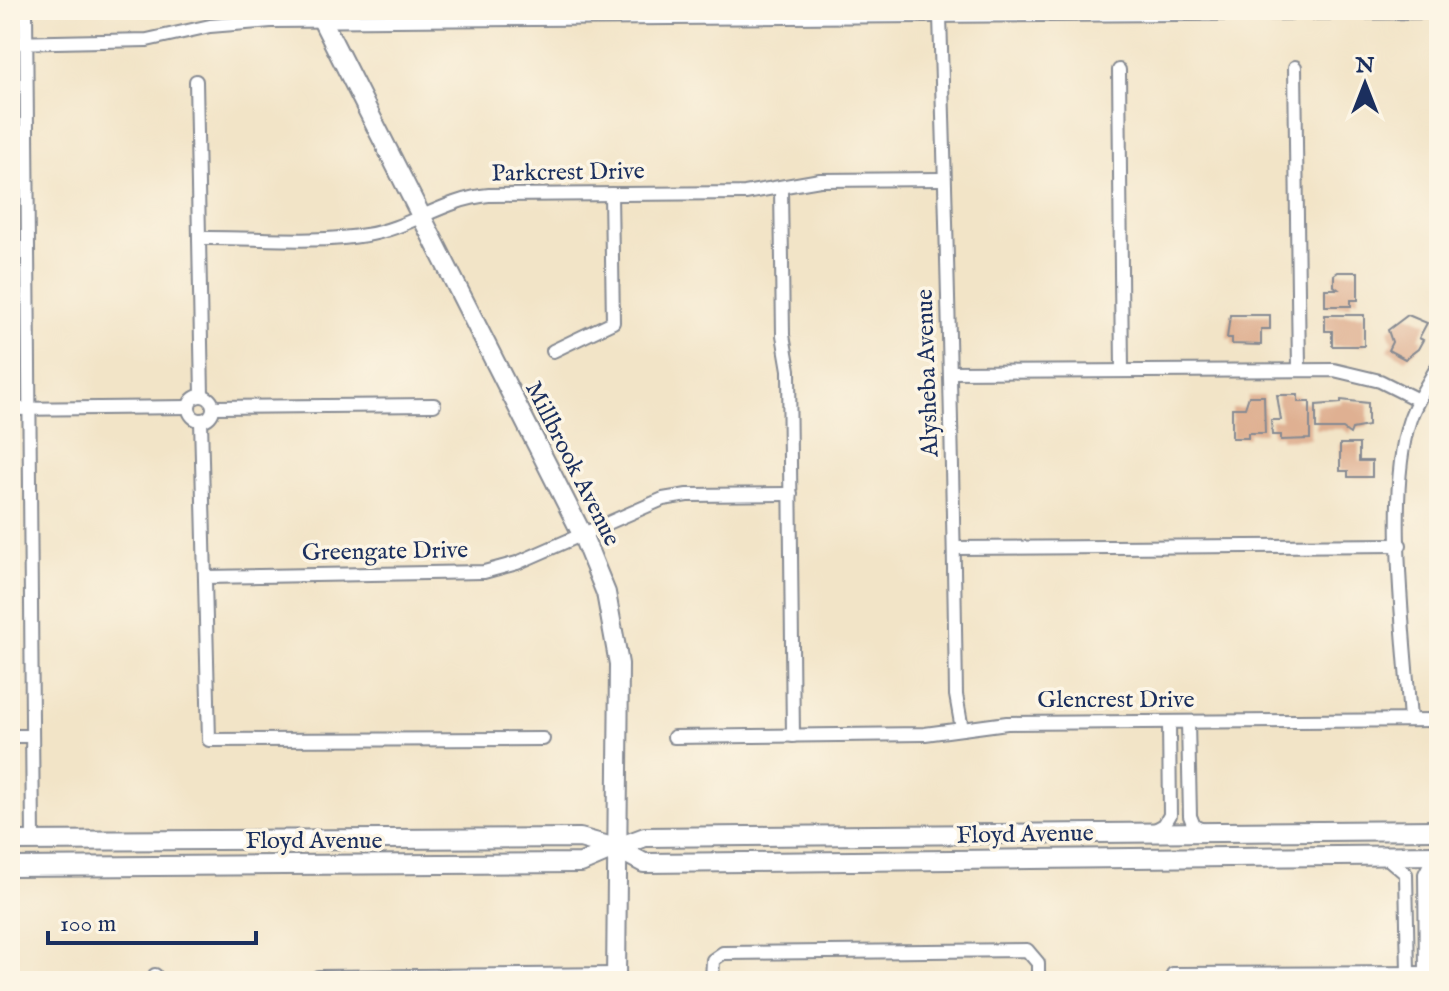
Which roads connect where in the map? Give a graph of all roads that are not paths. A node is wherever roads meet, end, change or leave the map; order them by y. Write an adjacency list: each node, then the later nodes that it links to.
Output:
1 (26, 10): 6 (street)
2 (1439, 12): 5 (street)
3 (855, 13): 4 (street); 5 (street)
4 (320, 16): 6 (street); 14 (street, Millbrook Avenue)
5 (940, 16): 11 (street, Alysheba Avenue)
6 (27, 42): 7 (street); 27 (street)
7 (10, 43)
8 (1295, 67): 18 (street)
9 (1119, 70): 19 (street)
10 (196, 81): 15 (street)
11 (943, 179): 12 (street, Parkcrest Drive); 20 (street, Alysheba Avenue)
12 (781, 188): 13 (street, Parkcrest Drive); 29 (street)
13 (611, 194): 14 (street, Parkcrest Drive); 16 (street)
14 (419, 218): 15 (street, Parkcrest Drive); 30 (street, Millbrook Avenue)
15 (199, 238): 21 (street)
16 (553, 351)
17 (1439, 364): 22 (street)
18 (1299, 369): 19 (street); 22 (street)
19 (1122, 371): 20 (street)
20 (952, 372): 32 (street, Alysheba Avenue)
21 (202, 395): 24 (street); 25 (street)
22 (1418, 400): 31 (street)
23 (434, 405): 25 (street)
24 (189, 407): 27 (street); 28 (street)
25 (214, 407): 28 (street)
26 (10, 409): 27 (street)
27 (28, 409): 40 (street)
28 (201, 420): 33 (street)
29 (791, 494): 30 (street, Greengate Drive); 41 (street)
30 (582, 534): 33 (street, Greengate Drive); 49 (street, Millbrook Avenue)
31 (1400, 545): 32 (street); 34 (street)
32 (954, 548): 38 (street, Alysheba Avenue)
33 (205, 577): 43 (street)
34 (1410, 720): 35 (street, Glencrest Drive); 37 (street, Glencrest Drive)
35 (1439, 720)
36 (1169, 722): 37 (street, Glencrest Drive); 38 (street, Glencrest Drive); 46 (street)
37 (1188, 722): 45 (street)
38 (962, 729): 41 (street, Glencrest Drive)
39 (10, 736): 40 (street)
40 (32, 736): 47 (street)
41 (793, 736): 42 (street, Glencrest Drive)
42 (674, 737)
43 (543, 739)
44 (1439, 830): 45 (street, Floyd Avenue)
45 (1208, 832): 46 (street, Floyd Avenue)
46 (1149, 833): 49 (street, Floyd Avenue)
47 (33, 840): 48 (street, Floyd Avenue); 49 (street, Floyd Avenue)
48 (10, 841)
49 (616, 848): 50 (street, Floyd Avenue); 52 (street, Floyd Avenue); 55 (street, Millbrook Avenue)
50 (1383, 856): 51 (street, Floyd Avenue); 53 (street)
51 (1439, 857): 54 (street)
52 (10, 867)
53 (1408, 973): 54 (street); 56 (street)
54 (1433, 973)
55 (616, 978): 57 (street)
56 (1174, 978)
57 (318, 979)
58 (712, 981): 59 (street)
59 (1038, 981)

